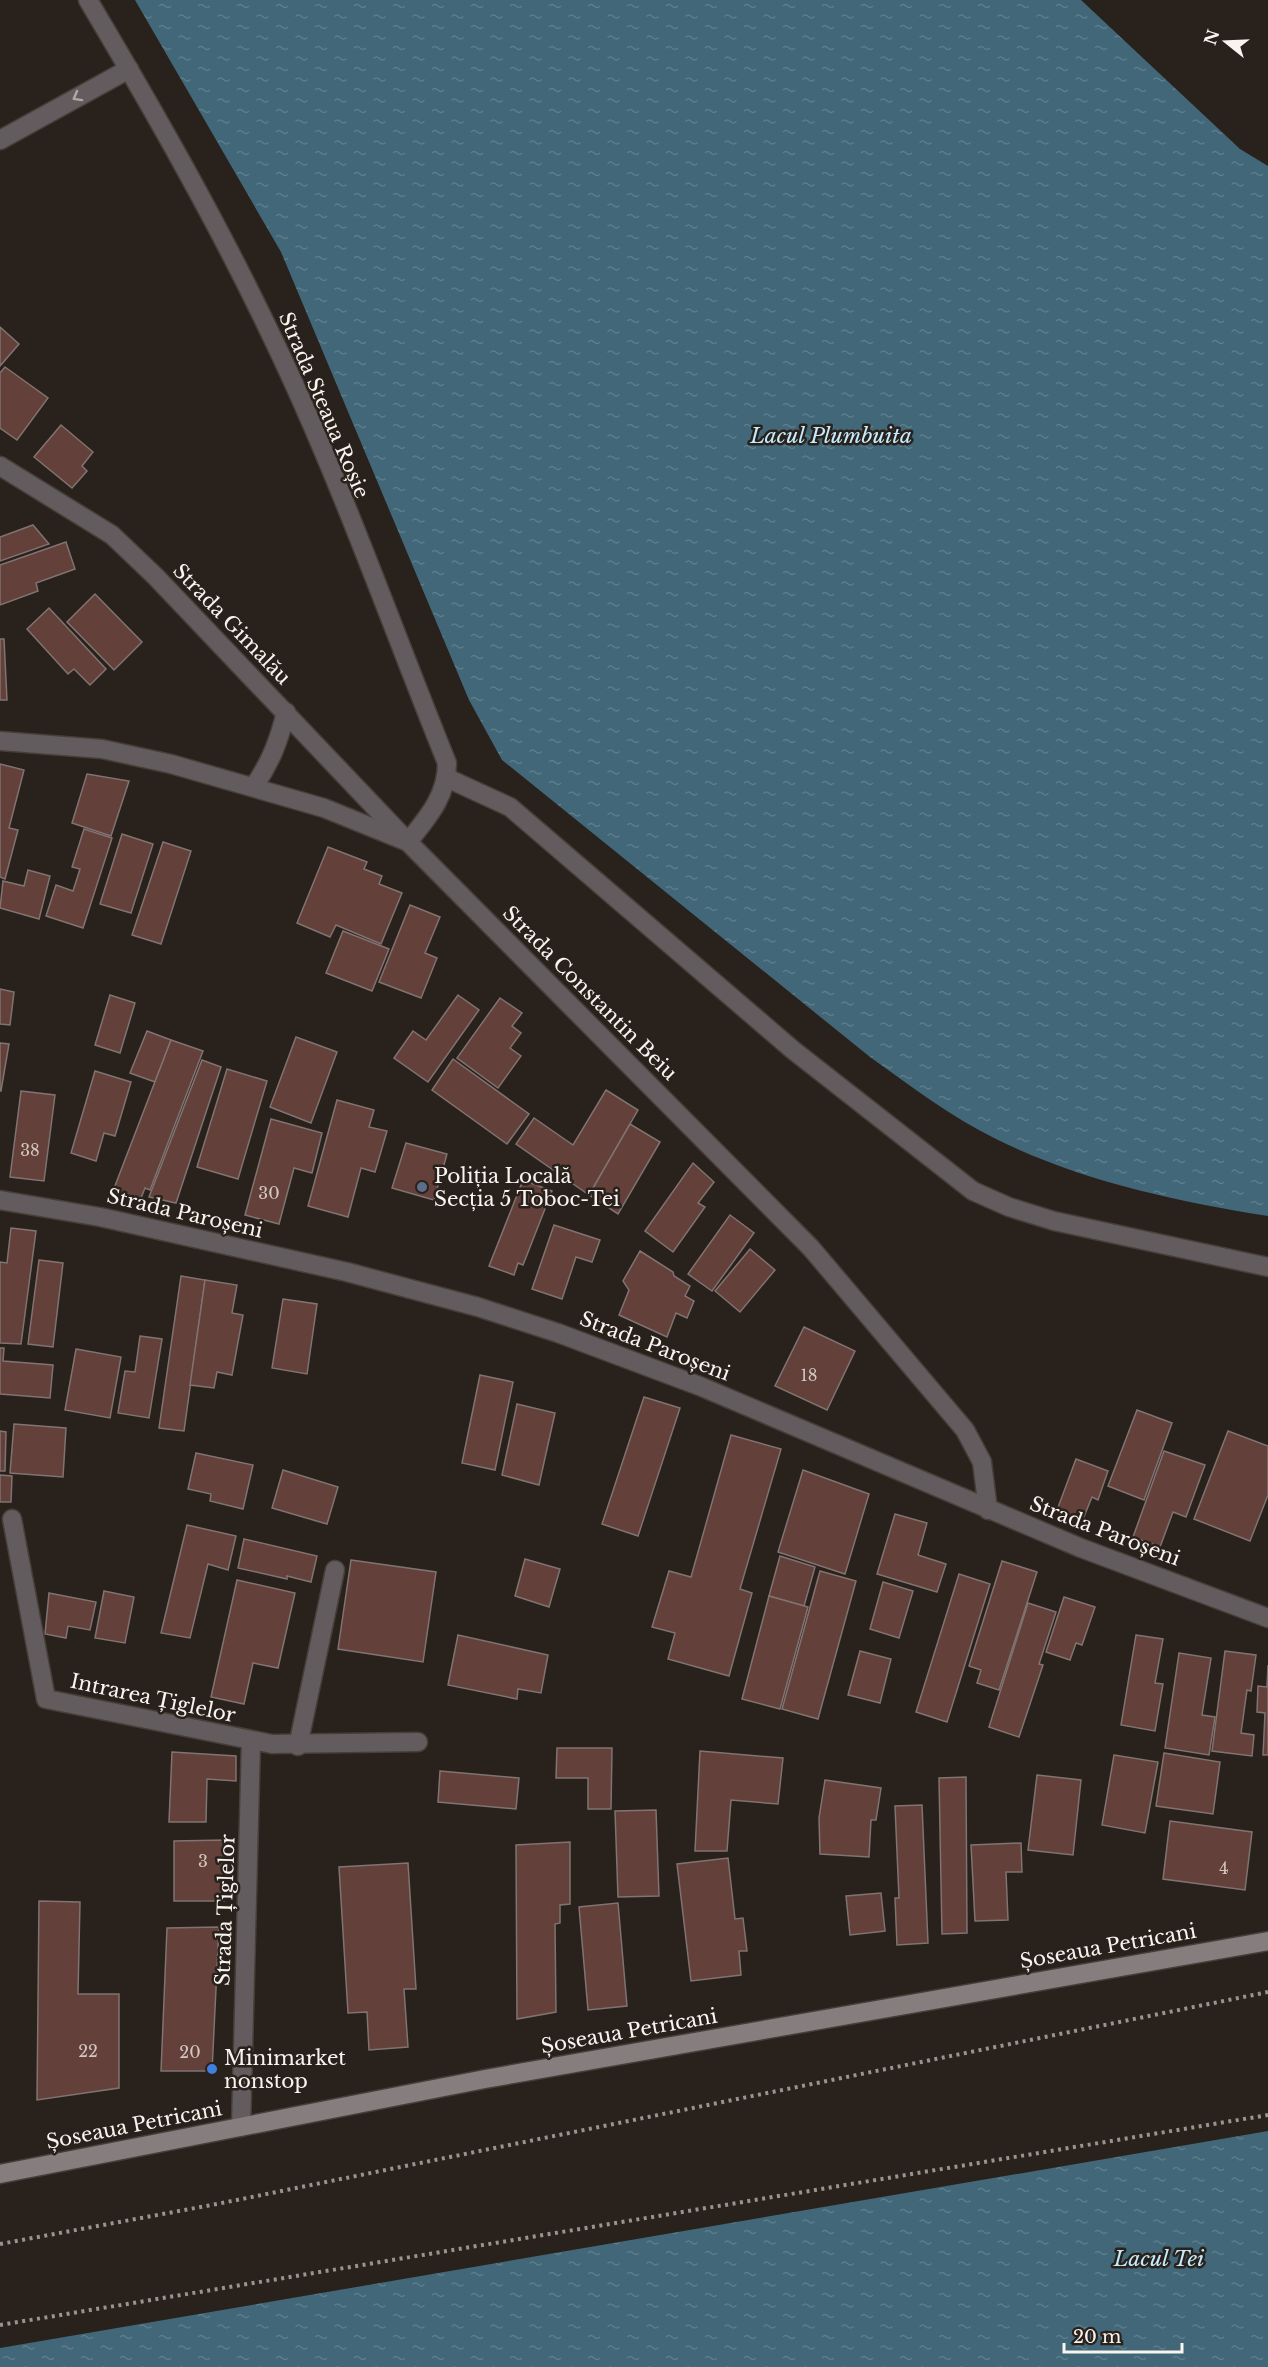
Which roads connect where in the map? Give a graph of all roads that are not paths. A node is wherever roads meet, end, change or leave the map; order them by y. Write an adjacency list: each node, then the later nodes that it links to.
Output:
1 (88, 0): 2 (street, Strada Steaua Roșie)
2 (129, 69): 3 (street, one-way to 3); 7 (street, Strada Steaua Roșie)
3 (0, 140)
4 (0, 466): 5 (street, Strada Gimalău)
5 (286, 712): 8 (street); 9 (street, Strada Gimalău)
6 (0, 741): 8 (street, Strada Constantin Beiu)
7 (447, 778): 9 (street); 11 (street)
8 (254, 786): 9 (street, Strada Constantin Beiu)
9 (408, 842): 12 (street, Strada Constantin Beiu)
10 (0, 1200): 12 (street, Strada Paroșeni)
11 (1268, 1267)
12 (988, 1510): 15 (street, Strada Paroșeni)
13 (12, 1519): 16 (street, Intrarea Țiglelor)
14 (335, 1570): 18 (street)
15 (1268, 1618)
16 (251, 1741): 18 (street); 20 (street, Strada Țiglelor)
17 (418, 1742): 18 (street)
18 (298, 1746)
19 (1268, 1941): 20 (main road, Șoseaua Petricani)
20 (241, 2127): 21 (main road, Șoseaua Petricani)
21 (0, 2174)

